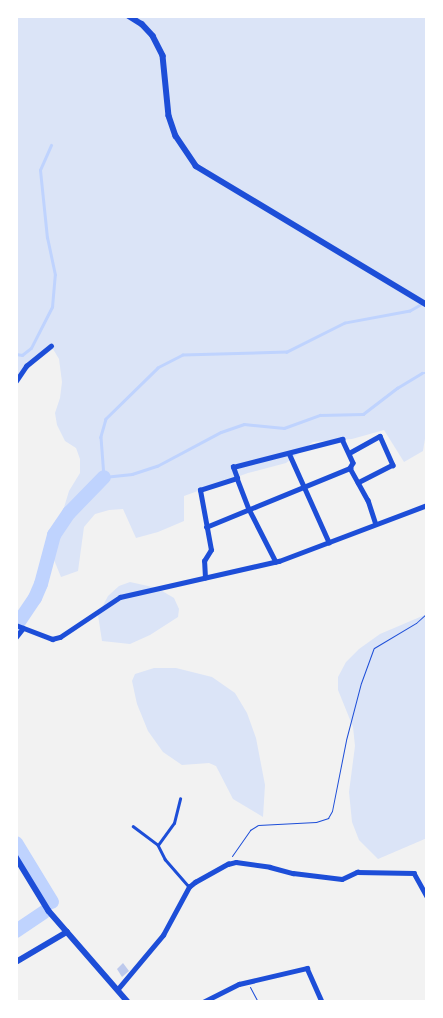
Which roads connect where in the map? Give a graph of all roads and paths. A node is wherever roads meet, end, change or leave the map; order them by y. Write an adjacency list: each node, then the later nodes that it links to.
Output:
1 (129, 16): 2 (street)
2 (427, 305)
3 (50, 346): 4 (street)
4 (16, 381)
5 (289, 453): 6 (street); 8 (street); 10 (street)
6 (348, 453): 7 (street); 9 (street)
7 (350, 468): 9 (street); 10 (street)
8 (236, 478): 12 (street); 14 (street)
9 (358, 483): 13 (street)
10 (303, 488): 12 (street); 15 (street)
11 (427, 504): 13 (street)
12 (249, 510): 14 (street); 16 (street)
13 (376, 524): 15 (street)
14 (206, 527): 17 (street)
15 (329, 542): 16 (street)
16 (276, 562): 17 (street)
17 (205, 578): 20 (street)
18 (427, 613): 26 (path)
19 (16, 625): 20 (street)
20 (23, 628): 21 (street)
21 (16, 637)
22 (180, 799): 24 (lane)
23 (133, 826): 24 (lane)
24 (158, 846): 27 (lane)
25 (16, 857): 29 (street)
26 (228, 864): 27 (street); 28 (street)
27 (189, 887): 32 (street)
28 (427, 896)
29 (67, 932): 30 (street); 32 (street)
30 (16, 962)
31 (248, 982): 34 (street); 35 (path); 36 (street)
32 (117, 990): 33 (street)
33 (128, 1002)
34 (203, 1002)
35 (258, 1002)
36 (322, 1002)

